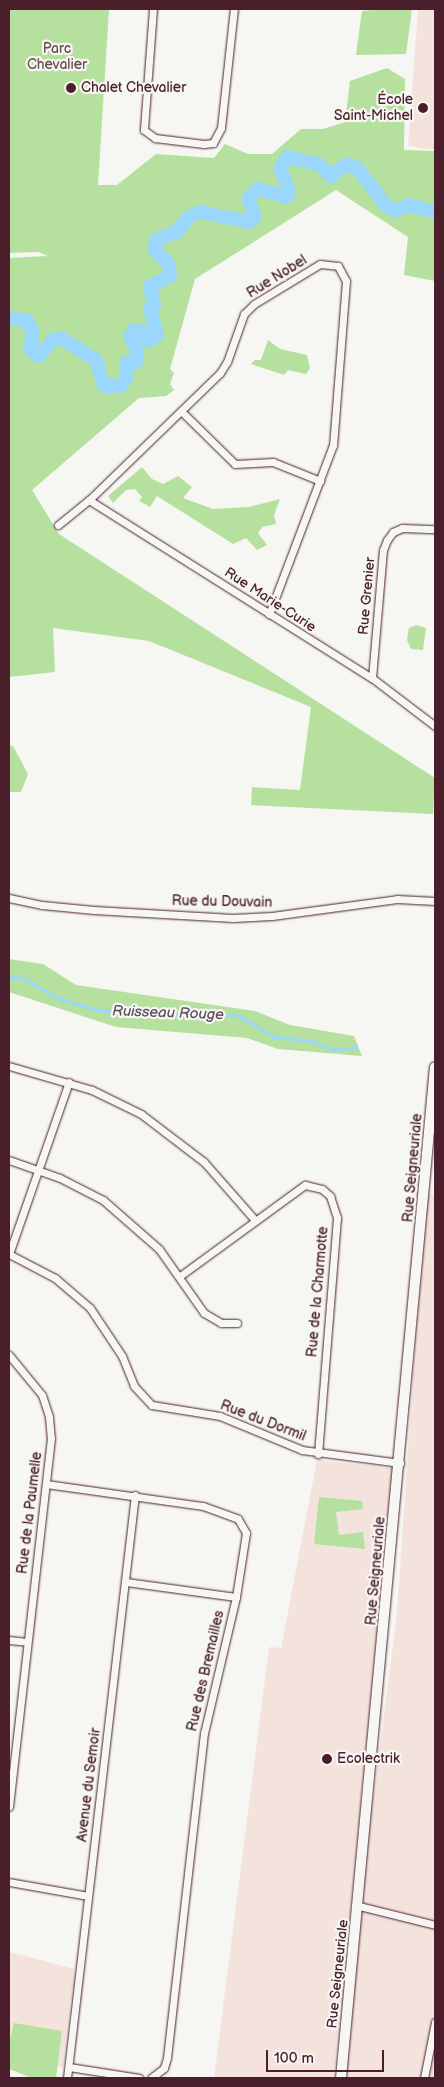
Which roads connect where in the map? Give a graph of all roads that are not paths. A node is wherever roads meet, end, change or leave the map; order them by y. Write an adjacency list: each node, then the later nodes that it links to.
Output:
1 (153, 9): 2 (street)
2 (234, 9)
3 (182, 412): 4 (street); 4 (street, Rue Nobel); 5 (street, Rue Nobel)
4 (320, 481): 8 (street, Rue Nobel)
5 (89, 500): 6 (street, Rue Nobel); 8 (street, Rue Marie-Curie)
6 (58, 525)
7 (435, 529): 9 (street, Rue Grenier)
8 (269, 614): 9 (street, Rue Marie-Curie)
9 (372, 678): 10 (street, Rue Marie-Curie)
10 (435, 726)
11 (9, 898): 12 (street, Rue du Douvain)
12 (435, 901)
13 (9, 1066): 15 (street)
14 (435, 1066): 16 (street, Rue Seigneuriale)
15 (69, 1082): 18 (street); 19 (street)
16 (432, 1137): 25 (street, Rue Seigneuriale)
17 (9, 1160): 18 (street)
18 (38, 1169): 20 (street); 21 (street)
19 (255, 1220): 21 (street, Rue de la Charmotte); 24 (street, Rue de la Charmotte)
20 (9, 1254): 24 (street, Rue du Dormil)
21 (180, 1276): 22 (street)
22 (237, 1322)
23 (9, 1355): 26 (street, Rue de la Paumelle)
24 (318, 1454): 25 (street, Rue du Dormil)
25 (400, 1463): 35 (street, Rue Seigneuriale)
26 (46, 1484): 27 (street, Rue des Bremailles); 31 (street, Rue de la Paumelle)
27 (135, 1495): 28 (street, Avenue du Semoir); 29 (street, Rue des Bremailles)
28 (126, 1582): 29 (street); 34 (street, Avenue du Semoir)
29 (236, 1597): 41 (street, Rue des Bremailles)
30 (9, 1640): 31 (street)
31 (27, 1642): 32 (street, Rue de la Paumelle)
32 (9, 1807)
33 (9, 1882): 34 (street)
34 (88, 1896): 38 (street, Avenue du Semoir)
35 (360, 1906): 36 (street); 42 (street, Rue Seigneuriale)
36 (435, 1925)
37 (435, 2022): 43 (street)
38 (69, 2067): 39 (street, Avenue du Semoir); 40 (street)
39 (67, 2078)
40 (139, 2078)
41 (151, 2078)
42 (341, 2078)
43 (424, 2078)

